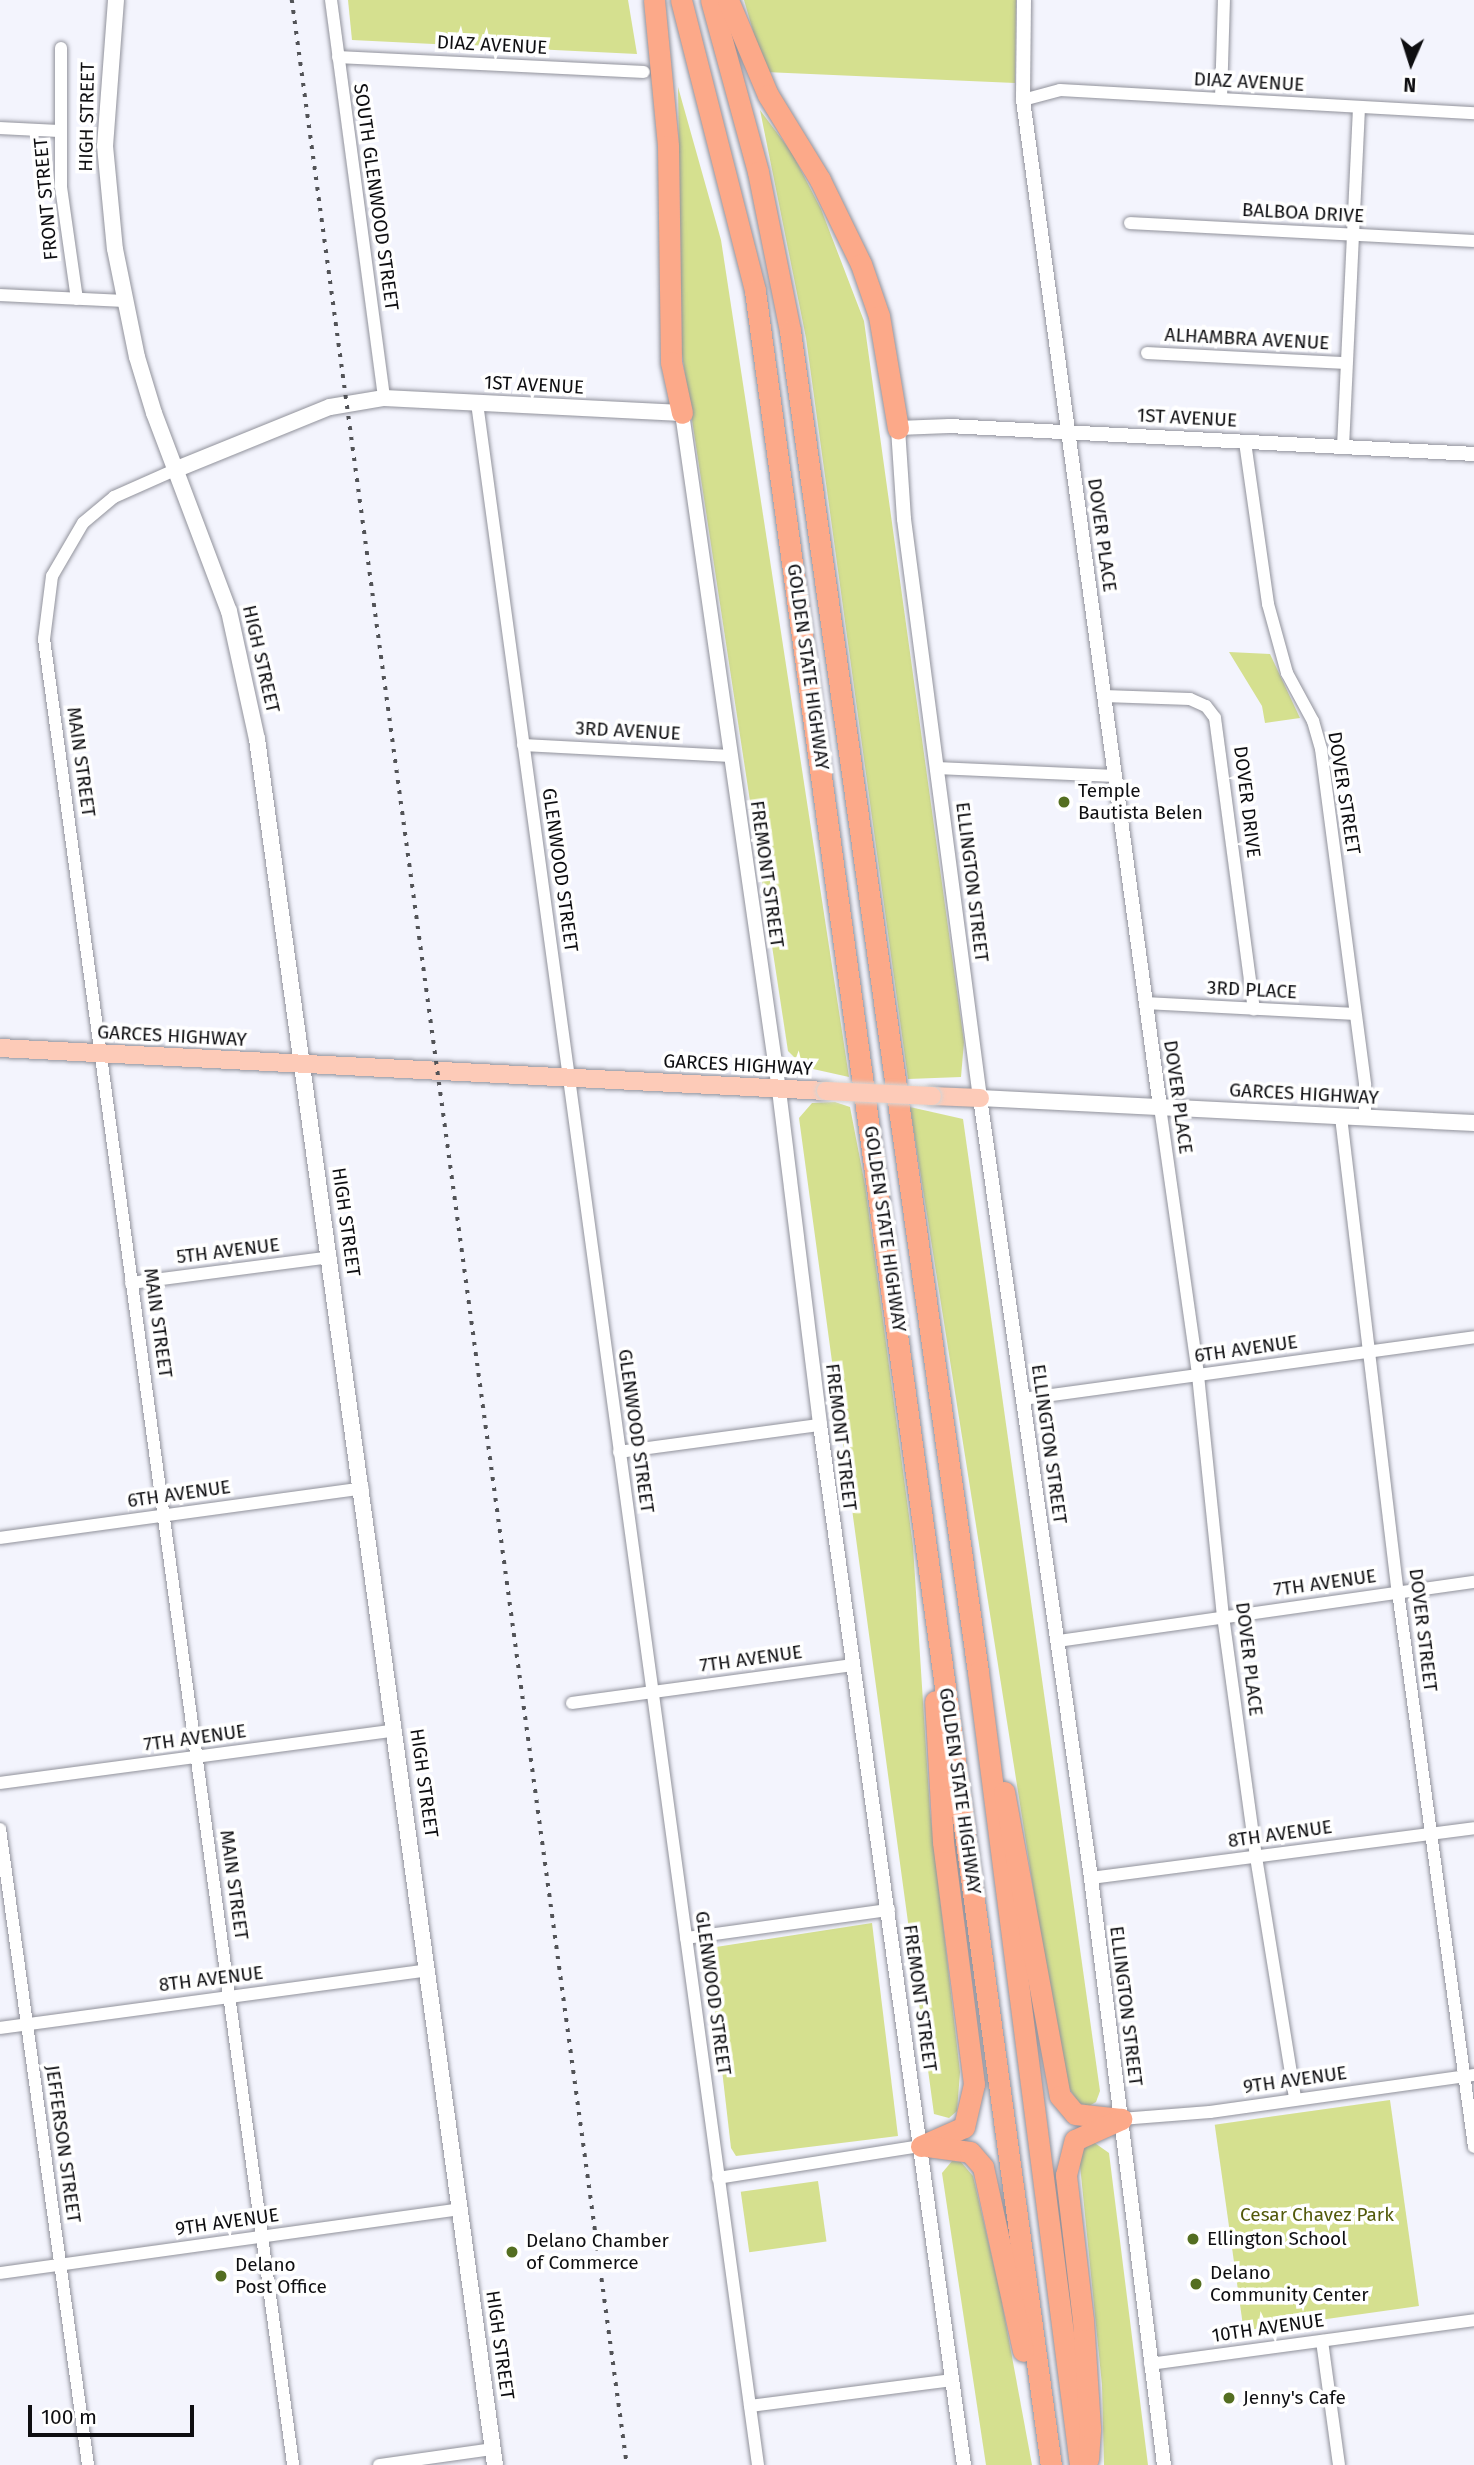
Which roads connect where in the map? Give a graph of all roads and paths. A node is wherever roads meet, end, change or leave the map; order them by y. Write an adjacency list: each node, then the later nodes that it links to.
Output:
1 (116, 0): 23 (main road, HIGH STREET)
2 (331, 0): 10 (street, SOUTH GLENWOOD STREET)
3 (654, 0): 28 (highway)
4 (681, 0): 65 (highway, GOLDEN STATE HIGHWAY)
5 (711, 0): 70 (highway, GOLDEN STATE HIGHWAY)
6 (728, 0): 29 (highway)
7 (1024, 0): 13 (street, DOVER PLACE)
8 (1224, 0): 12 (street)
9 (61, 48): 17 (street, FRONT STREET)
10 (338, 57): 11 (street, DIAZ AVENUE); 26 (street, SOUTH GLENWOOD STREET)
11 (644, 72)
12 (1222, 99): 13 (street, DIAZ AVENUE); 14 (street, DIAZ AVENUE)
13 (1023, 100): 30 (street, DOVER PLACE)
14 (1359, 107): 15 (street, DIAZ AVENUE); 19 (street)
15 (1474, 113)
16 (0, 128): 17 (street)
17 (58, 131): 22 (street, FRONT STREET)
18 (1130, 223): 19 (street, BALBOA DRIVE)
19 (1352, 234): 20 (street, BALBOA DRIVE); 25 (street)
20 (1474, 241)
21 (0, 295): 22 (street)
22 (77, 299): 23 (street)
23 (124, 301): 34 (main road, HIGH STREET)
24 (1147, 353): 25 (street, ALHAMBRA AVENUE)
25 (1346, 363): 32 (street)
26 (384, 398): 27 (main road, 1ST AVENUE); 34 (main road, MAIN STREET)
27 (477, 403): 28 (main road, 1ST AVENUE); 36 (street, GLENWOOD STREET)
28 (682, 413): 37 (street, FREMONT STREET)
29 (898, 428): 30 (street, 1ST AVENUE); 38 (street, ELLINGTON STREET)
30 (1068, 433): 31 (street, 1ST AVENUE); 35 (street, DOVER PLACE)
31 (1245, 442): 32 (street, 1ST AVENUE); 42 (street, DOVER STREET)
32 (1343, 447): 33 (street, 1ST AVENUE)
33 (1474, 454)
34 (177, 469): 44 (street, MAIN STREET); 45 (main road, HIGH STREET)
35 (1104, 696): 39 (street, DOVER PLACE); 41 (street, DOVER DRIVE)
36 (523, 745): 37 (street, 3RD AVENUE); 46 (street, GLENWOOD STREET)
37 (730, 756): 47 (street, FREMONT STREET)
38 (937, 768): 39 (street); 48 (street, ELLINGTON STREET)
39 (1115, 776): 40 (street, DOVER PLACE)
40 (1146, 1003): 41 (street, 3RD PLACE); 49 (street, DOVER PLACE)
41 (1254, 1009): 42 (street, 3RD PLACE)
42 (1355, 1014): 51 (street, DOVER STREET)
43 (0, 1048): 44 (main road, GARCES HIGHWAY)
44 (100, 1053): 45 (main road, GARCES HIGHWAY); 54 (street, MAIN STREET)
45 (303, 1064): 46 (main road, GARCES HIGHWAY); 53 (main road, HIGH STREET)
46 (568, 1076): 47 (main road, GARCES HIGHWAY); 60 (street, GLENWOOD STREET)
47 (779, 1090): 48 (main road, GARCES HIGHWAY, bridge); 59 (street, FREMONT STREET)
48 (980, 1098): 49 (main road, GARCES HIGHWAY); 58 (street, ELLINGTON STREET)
49 (1160, 1107): 50 (main road, GARCES HIGHWAY); 57 (street, DOVER PLACE)
50 (1341, 1117): 51 (main road, GARCES HIGHWAY); 56 (street, DOVER STREET)
51 (1365, 1117): 52 (main road, GARCES HIGHWAY)
52 (1474, 1123)
53 (330, 1257): 54 (street, 5TH AVENUE); 61 (main road, HIGH STREET)
54 (131, 1283): 62 (street, MAIN STREET)
55 (1474, 1337): 56 (street, 6TH AVENUE)
56 (1372, 1351): 57 (street, 6TH AVENUE); 66 (street, DOVER STREET)
57 (1198, 1375): 58 (street, 6TH AVENUE); 67 (street, DOVER PLACE)
58 (1023, 1399): 68 (street, ELLINGTON STREET)
59 (820, 1424): 60 (street); 69 (street, FREMONT STREET)
60 (620, 1452): 71 (street, GLENWOOD STREET)
61 (363, 1488): 62 (street, 6TH AVENUE); 73 (main road, HIGH STREET)
62 (163, 1516): 63 (street, 6TH AVENUE); 74 (street, MAIN STREET)
63 (0, 1538)
64 (1474, 1582): 66 (street, 7TH AVENUE)
65 (932, 1584): 90 (highway); 108 (highway, GOLDEN STATE HIGHWAY)
66 (1398, 1592): 67 (street, 7TH AVENUE); 78 (street, DOVER STREET)
67 (1223, 1616): 68 (street, 7TH AVENUE); 79 (street, DOVER PLACE)
68 (1058, 1642): 80 (street, ELLINGTON STREET)
69 (852, 1665): 71 (street, 7TH AVENUE); 81 (street, FREMONT STREET)
70 (978, 1672): 89 (highway); 109 (highway, GOLDEN STATE HIGHWAY)
71 (652, 1692): 72 (street, 7TH AVENUE); 82 (street, GLENWOOD STREET)
72 (572, 1703)
73 (396, 1730): 74 (street, 7TH AVENUE); 83 (main road, HIGH STREET)
74 (195, 1757): 75 (street, 7TH AVENUE); 84 (street, MAIN STREET)
75 (0, 1783)
76 (1474, 1828): 78 (street, 8TH AVENUE)
77 (0, 1829): 85 (street, JEFFERSON STREET)
78 (1431, 1833): 79 (street, 8TH AVENUE); 87 (street, DOVER STREET)
79 (1256, 1857): 80 (street, 8TH AVENUE); 88 (street, DOVER PLACE)
80 (1091, 1878): 89 (street, ELLINGTON STREET)
81 (889, 1910): 82 (street); 90 (street, FREMONT STREET)
82 (685, 1938): 92 (street, GLENWOOD STREET)
83 (427, 1970): 84 (street, 8TH AVENUE); 93 (main road, HIGH STREET)
84 (228, 1997): 85 (street, 8TH AVENUE); 94 (street, MAIN STREET)
85 (27, 2024): 86 (street, 8TH AVENUE); 95 (street, JEFFERSON STREET)
86 (0, 2028)
87 (1469, 2076): 88 (street, 9TH AVENUE); 91 (street, DOVER STREET)
88 (1295, 2099): 89 (street, 9TH AVENUE)
89 (1121, 2119): 99 (street, ELLINGTON STREET); 110 (highway)
90 (921, 2146): 92 (street); 100 (street, FREMONT STREET); 108 (highway)
91 (1474, 2147)
92 (718, 2178): 101 (street, GLENWOOD STREET)
93 (460, 2209): 94 (street, 9TH AVENUE); 102 (main road, HIGH STREET)
94 (261, 2237): 95 (street, 9TH AVENUE); 104 (street, MAIN STREET)
95 (61, 2264): 96 (street, 9TH AVENUE); 103 (street, JEFFERSON STREET)
96 (0, 2273)
97 (1474, 2320): 98 (street, 10TH AVENUE)
98 (1322, 2341): 99 (street, 10TH AVENUE); 112 (street)
99 (1150, 2364): 111 (street, ELLINGTON STREET)
100 (952, 2380): 101 (street); 107 (street, FREMONT STREET)
101 (750, 2406): 106 (street, GLENWOOD STREET)
102 (494, 2457): 105 (street)
103 (88, 2465)
104 (293, 2465)
105 (379, 2465)
106 (758, 2465)
107 (964, 2465)
108 (1051, 2465)
109 (1080, 2465)
110 (1088, 2465)
111 (1164, 2465)
112 (1339, 2465)

